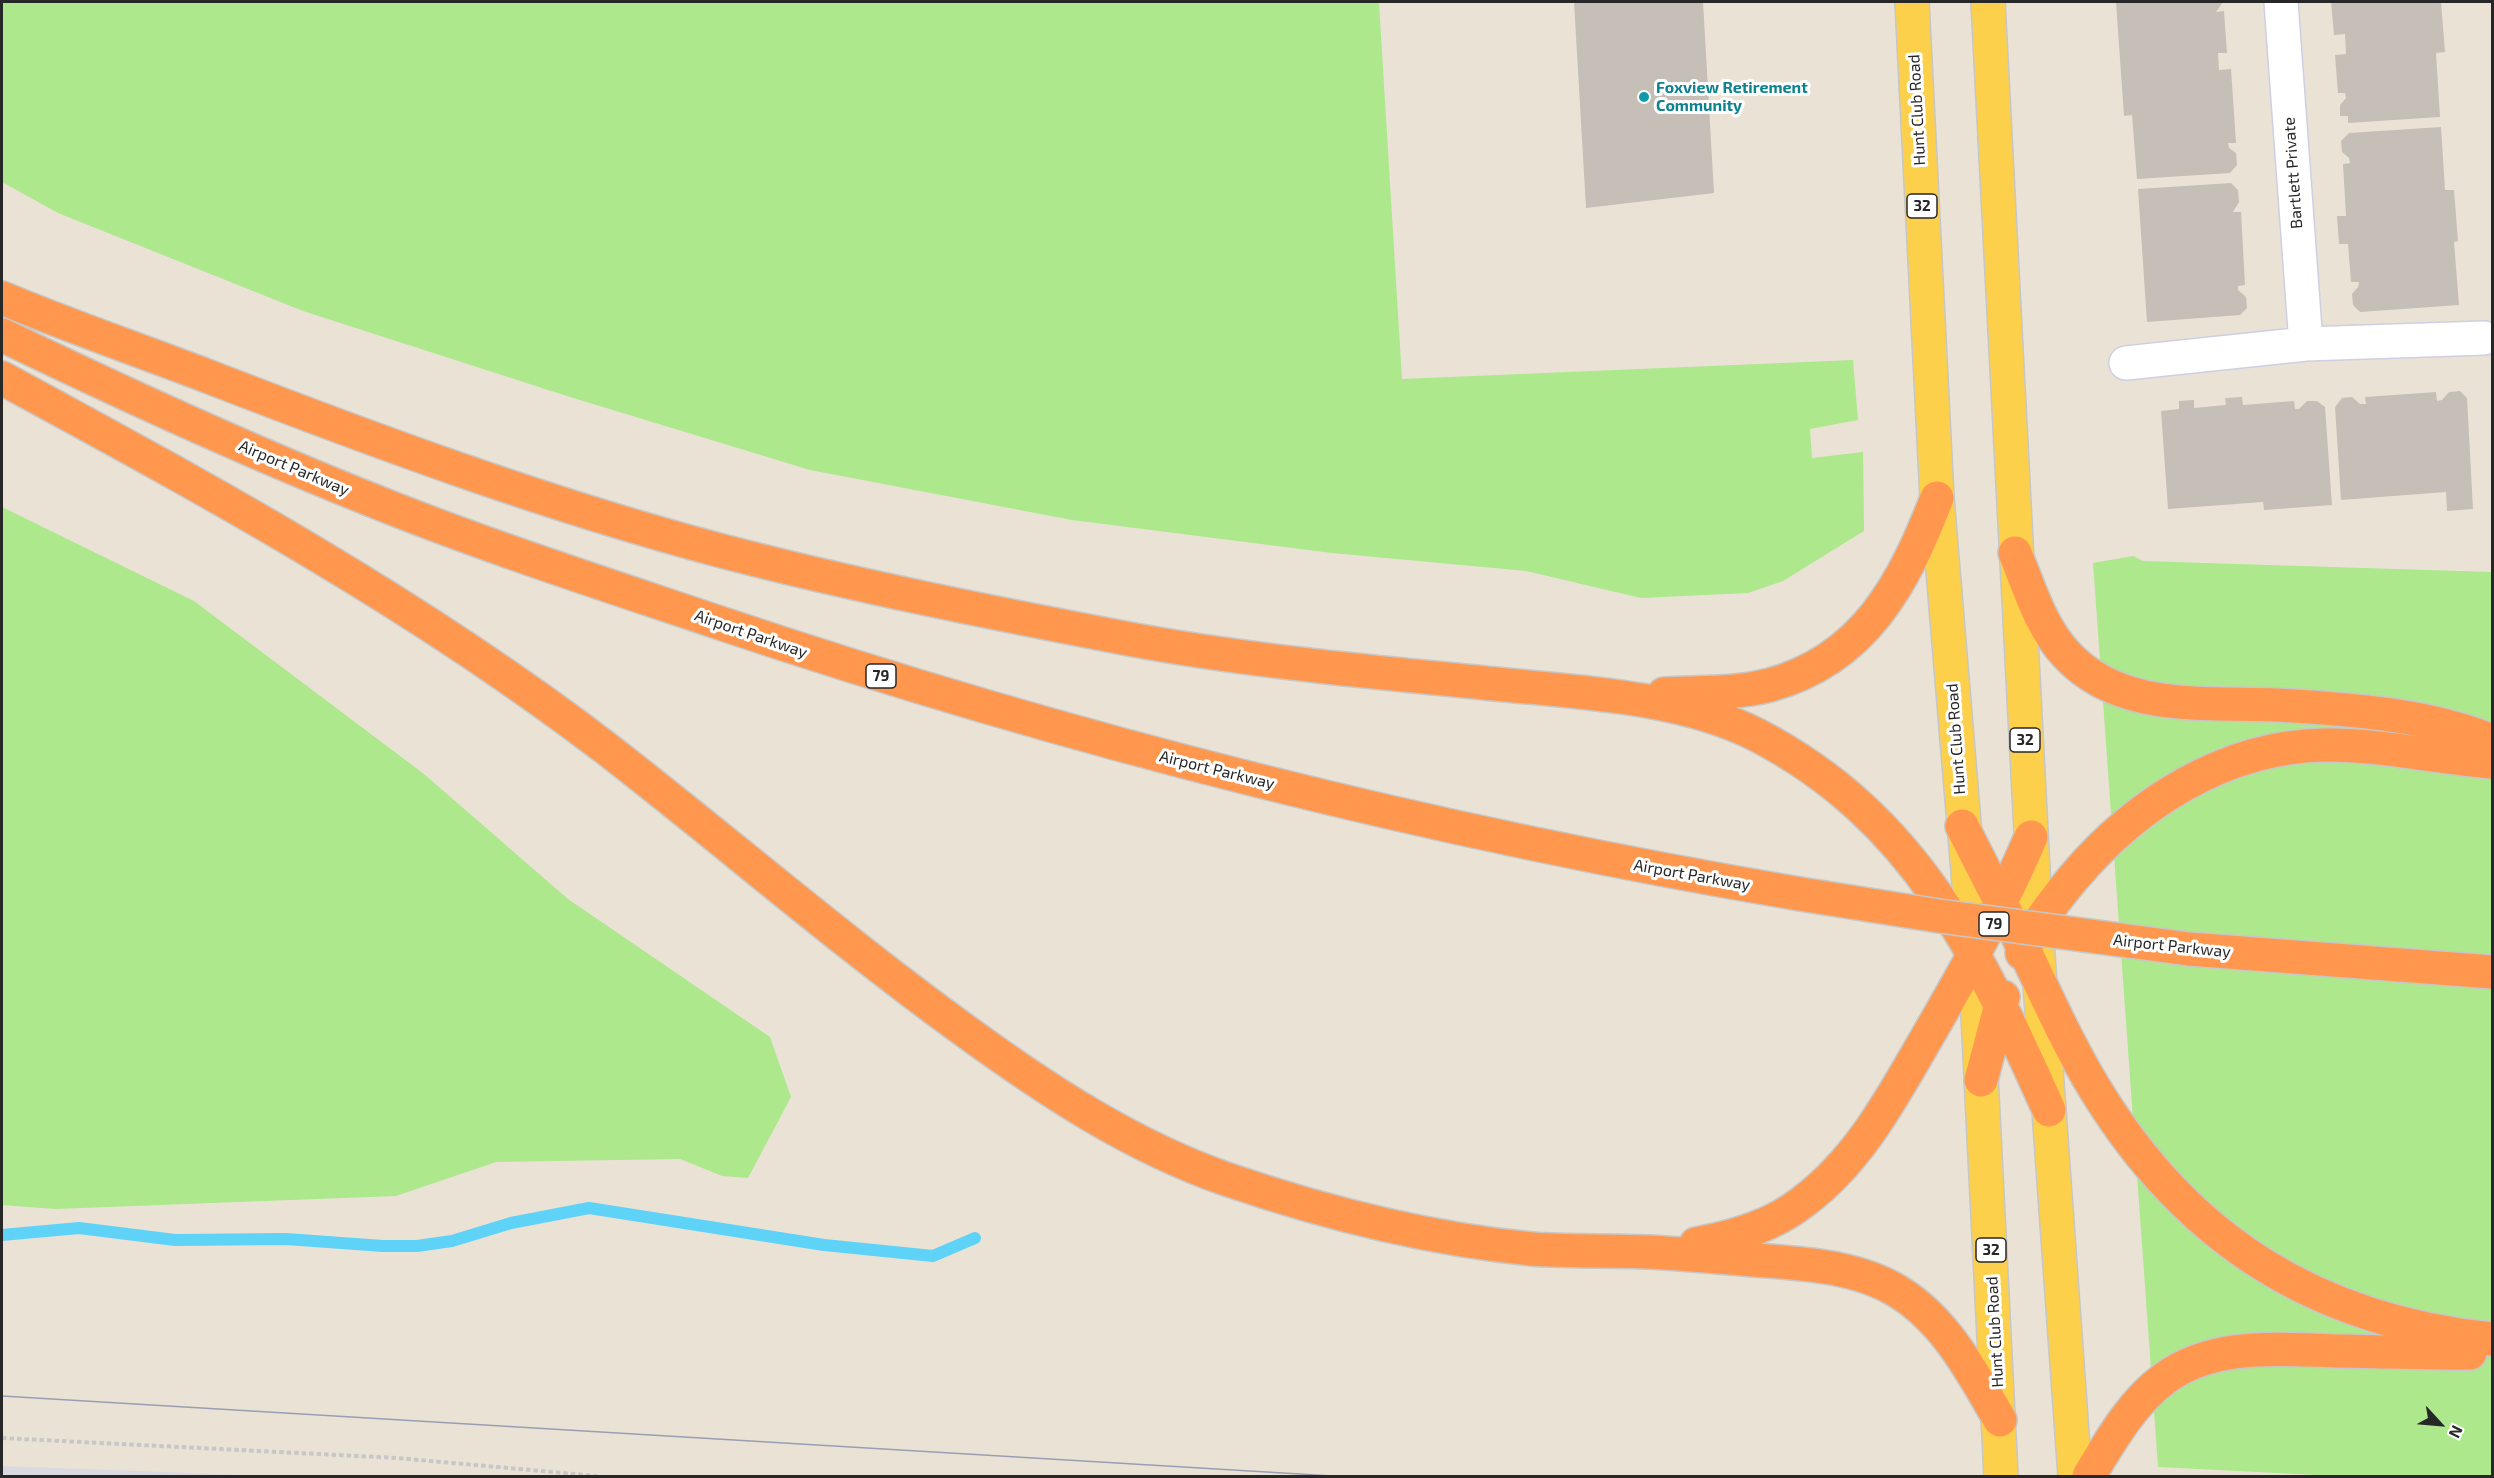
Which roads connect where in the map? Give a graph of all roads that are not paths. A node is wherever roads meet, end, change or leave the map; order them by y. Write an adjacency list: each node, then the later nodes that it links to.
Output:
1 (1912, 2): 10 (main road, Hunt Club Road / 32)
2 (1988, 2): 11 (main road, 32)
3 (2281, 2): 7 (street, Bartlett Private)
4 (2, 298): 12 (highway)
5 (2, 335): 20 (highway, Airport Parkway / 79, bridge)
6 (2484, 338): 7 (street)
7 (2306, 344): 8 (street)
8 (2126, 363)
9 (2, 378): 25 (highway)
10 (1937, 498): 12 (highway); 15 (main road, Hunt Club Road / 32)
11 (2015, 553): 13 (highway); 16 (main road, 32)
12 (1609, 697): 19 (highway)
13 (2493, 741)
14 (2493, 762): 18 (highway)
15 (1962, 826): 17 (highway); 19 (main road, Hunt Club Road / 32)
16 (2031, 837): 17 (highway); 18 (main road, 32)
17 (2002, 905): 18 (highway); 19 (highway)
18 (2030, 939): 21 (main road, 32); 22 (highway)
19 (1975, 956): 22 (highway); 23 (main road, Hunt Club Road / 32); 25 (highway)
20 (2493, 972)
21 (2040, 986): 24 (main road, 32); 26 (highway)
22 (2000, 1004): 23 (highway); 24 (highway)
23 (1981, 1080): 28 (main road, Hunt Club Road / 32)
24 (2049, 1110): 30 (main road, 32)
25 (1647, 1252): 28 (highway)
26 (2493, 1339)
27 (2493, 1353): 31 (highway)
28 (2000, 1420): 29 (main road, Hunt Club Road / 32)
29 (2001, 1476)
30 (2075, 1476)
31 (2089, 1476)

